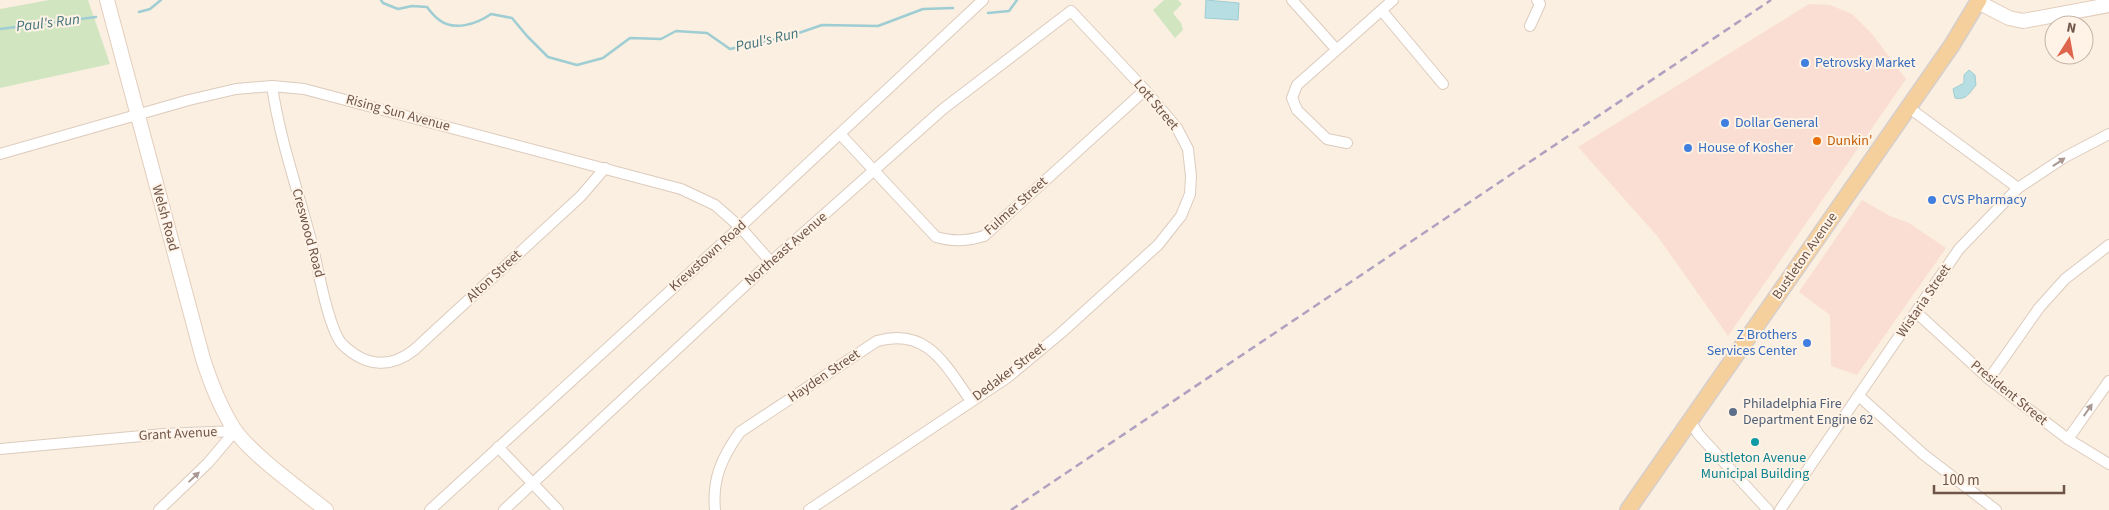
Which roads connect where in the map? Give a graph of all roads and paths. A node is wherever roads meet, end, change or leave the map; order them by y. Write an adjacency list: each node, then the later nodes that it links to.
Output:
1 (107, 0): 16 (main road, Welsh Road)
2 (983, 0): 17 (street, Krewstown Road)
3 (1292, 0): 11 (street)
4 (1393, 0): 8 (street)
5 (1536, 0): 10 (street)
6 (1979, 1): 7 (main road); 15 (main road, Bustleton Avenue)
7 (2109, 5)
8 (1382, 11): 11 (street); 12 (street)
9 (1080, 20): 14 (street, Lott Street); 22 (street, Northeast Avenue)
10 (1530, 26)
11 (1336, 49): 19 (street)
12 (1443, 84)
13 (272, 86): 16 (street, Rising Sun Avenue); 21 (street, Rising Sun Avenue); 29 (street, Creswood Road)
14 (1145, 90): 22 (street, Fulmer Street); 24 (street, Lott Street)
15 (1908, 107): 23 (street); 34 (main road, Bustleton Avenue)
16 (138, 114): 20 (street, Rising Sun Avenue); 35 (main road, Welsh Road)
17 (840, 134): 22 (street, Fulmer Street); 25 (street, Krewstown Road)
18 (2109, 134): 23 (street, Wistaria Street, one-way to 18)
19 (1347, 143)
20 (0, 154)
21 (605, 168): 25 (street, Rising Sun Avenue); 29 (street, Alton Street)
22 (874, 172): 27 (street, Northeast Avenue)
23 (2018, 188): 28 (street, Wistaria Street)
24 (1185, 207): 33 (street, Dedaker Street)
25 (740, 227): 27 (street, Rising Sun Avenue); 37 (street, Krewstown Road)
26 (2109, 245): 30 (street)
27 (771, 262): 40 (street, Northeast Avenue)
28 (1916, 313): 30 (street, President Street); 32 (street, Wistaria Street)
29 (372, 363)
30 (1989, 379): 36 (street, President Street)
31 (2109, 381): 36 (street, one-way to 31)
32 (1858, 396): 50 (street, Wistaria Street); 51 (street)
33 (971, 401): 46 (street, Hayden Street); 47 (street, Dedaker Street)
34 (1690, 421): 48 (main road, Bustleton Avenue); 49 (street)
35 (235, 430): 38 (street, Grant Avenue); 41 (street, one-way to 35); 42 (main road, Grant Avenue)
36 (2068, 439): 39 (street, President Street)
37 (498, 447): 40 (street); 43 (street, Krewstown Road)
38 (0, 449)
39 (2109, 464)
40 (533, 483): 44 (street, Northeast Avenue); 45 (street)
41 (159, 510)
42 (326, 510)
43 (430, 510)
44 (504, 510)
45 (558, 510)
46 (715, 510)
47 (809, 510)
48 (1628, 510)
49 (1768, 510)
50 (1780, 510)
51 (1996, 510)

